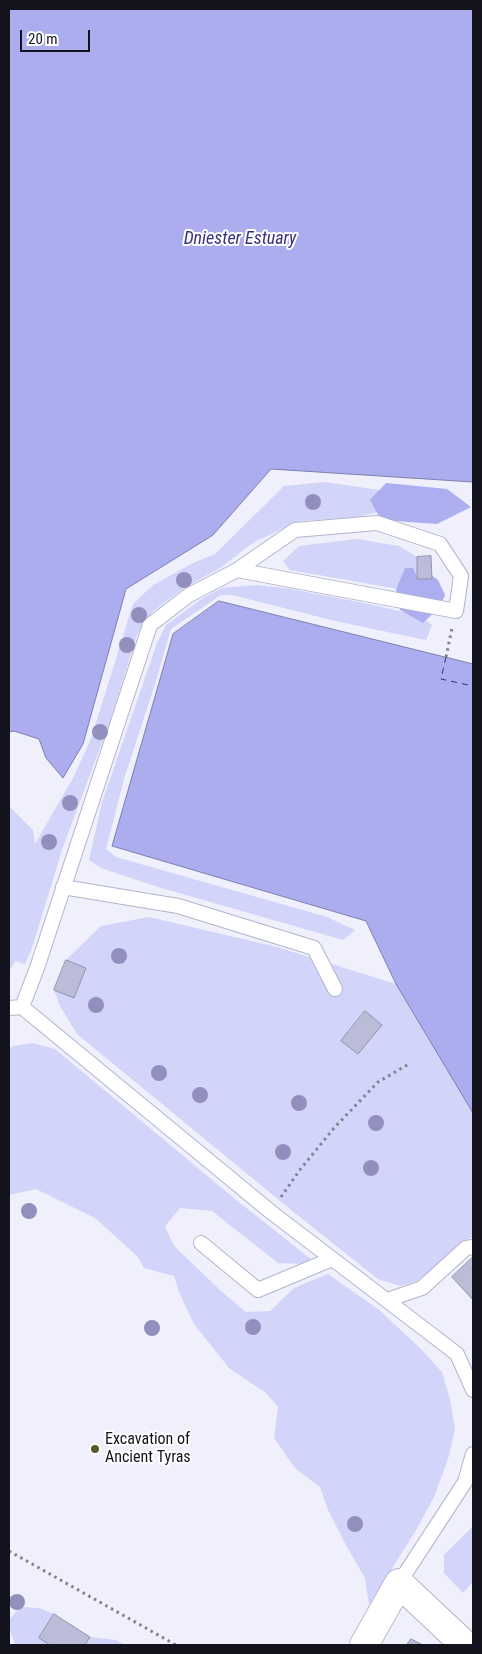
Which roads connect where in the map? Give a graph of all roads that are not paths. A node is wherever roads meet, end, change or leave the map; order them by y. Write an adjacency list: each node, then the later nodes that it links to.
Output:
1 (237, 570): 1 (lane); 2 (lane)
2 (63, 887): 3 (lane); 4 (lane)
3 (335, 989)
4 (15, 1008): 7 (lane)
5 (201, 1243): 7 (lane)
6 (473, 1247): 8 (lane)
7 (332, 1259): 8 (lane)
8 (387, 1300): 9 (lane)
9 (473, 1390)
10 (473, 1454): 11 (lane)
11 (399, 1583): 12 (street); 13 (street)
12 (364, 1645)
13 (465, 1645)

